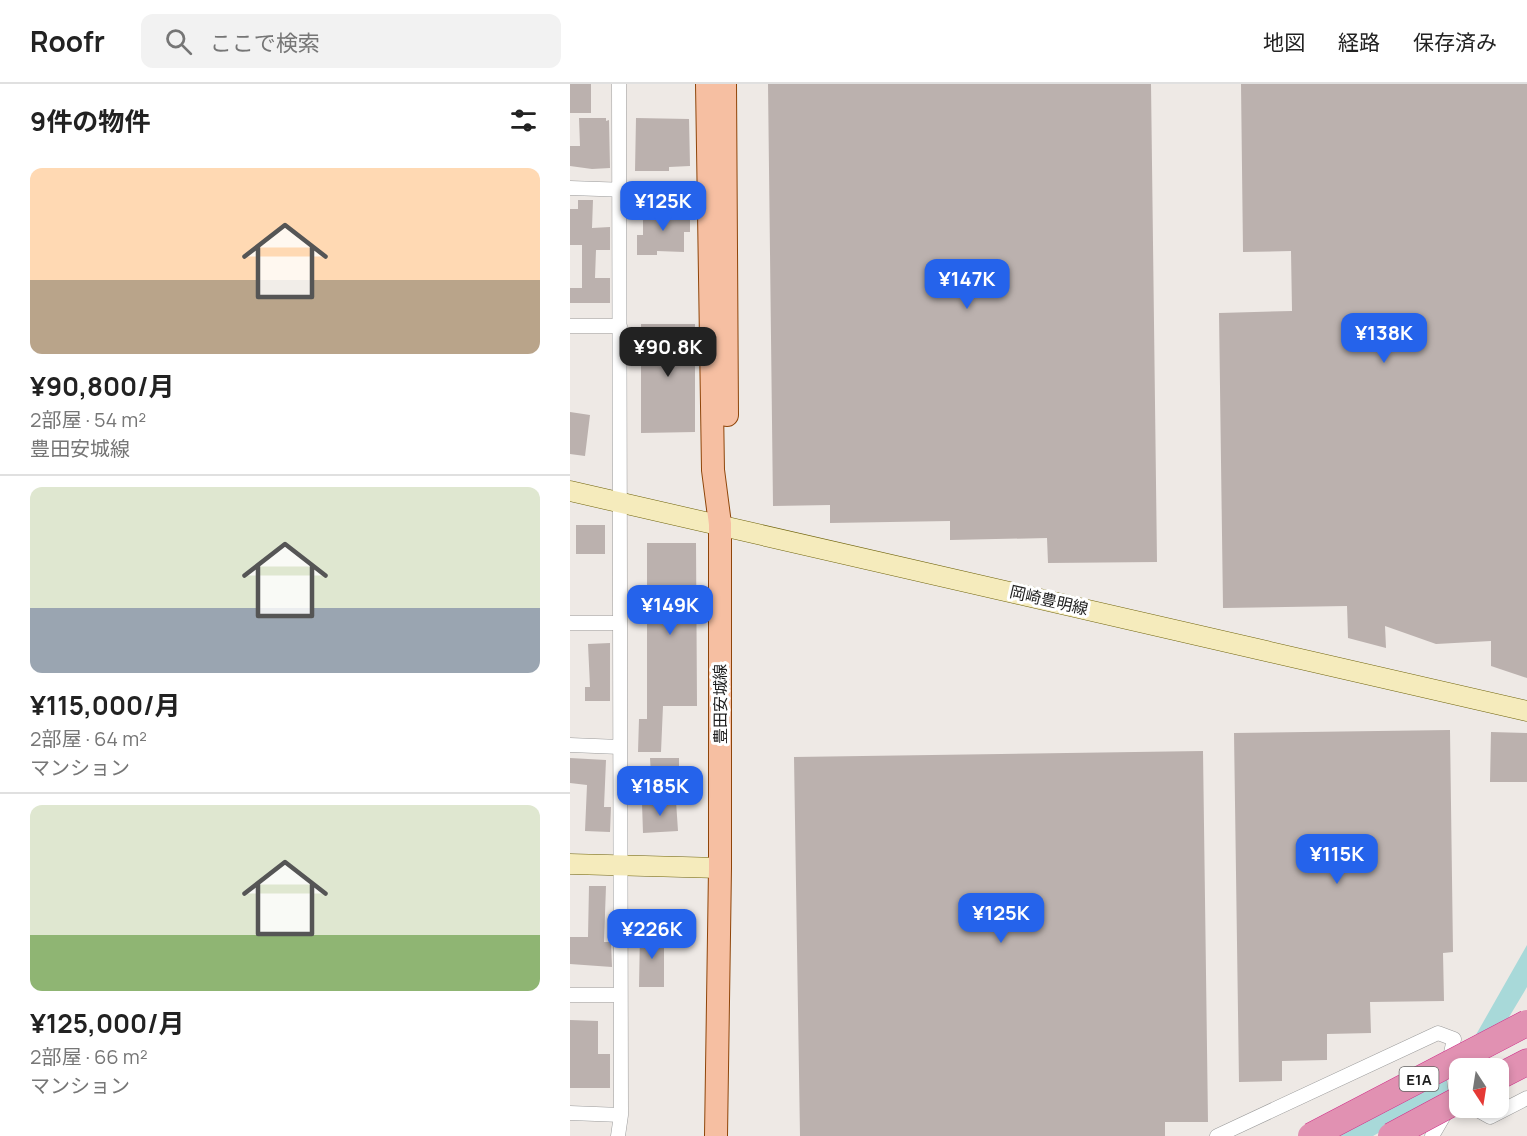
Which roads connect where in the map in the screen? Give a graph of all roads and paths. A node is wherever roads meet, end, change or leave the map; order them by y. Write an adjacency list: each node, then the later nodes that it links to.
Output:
1 (619, 84): 5 (street)
2 (707, 84): 6 (main road, 豊田安城線)
3 (725, 84): 6 (main road, 豊田安城線)
4 (570, 188): 5 (street)
5 (621, 189): 6 (street); 8 (street)
6 (717, 193): 11 (main road, 豊田安城線)
7 (570, 326): 8 (street)
8 (620, 326): 10 (street)
9 (570, 491): 10 (main road, 岡崎豊明線)
10 (620, 501): 11 (main road, 岡崎豊明線); 13 (street)
11 (720, 524): 14 (main road, 岡崎豊明線); 19 (main road, 豊田安城線)
12 (570, 622): 13 (street)
13 (621, 623): 16 (street)
14 (1527, 711)
15 (570, 745): 16 (street)
16 (620, 747): 18 (street)
17 (570, 864): 18 (main road)
18 (620, 865): 19 (main road); 21 (street)
19 (720, 868): 33 (main road, 豊田安城線)
20 (570, 994): 21 (street)
21 (620, 995): 31 (street)
22 (1527, 1023): 35 (highway, E1A, bridge)
23 (1452, 1058): 34 (street)
24 (1527, 1062): 25 (highway)
25 (1509, 1071)
26 (1527, 1098): 28 (street)
27 (1449, 1101): 36 (highway, E1A, bridge)
28 (1509, 1107)
29 (1449, 1110): 37 (street)
30 (570, 1113): 31 (street)
31 (621, 1115): 32 (street)
32 (618, 1136)
33 (716, 1136)
34 (1217, 1136)
35 (1311, 1136)
36 (1390, 1136)
37 (1432, 1136)

